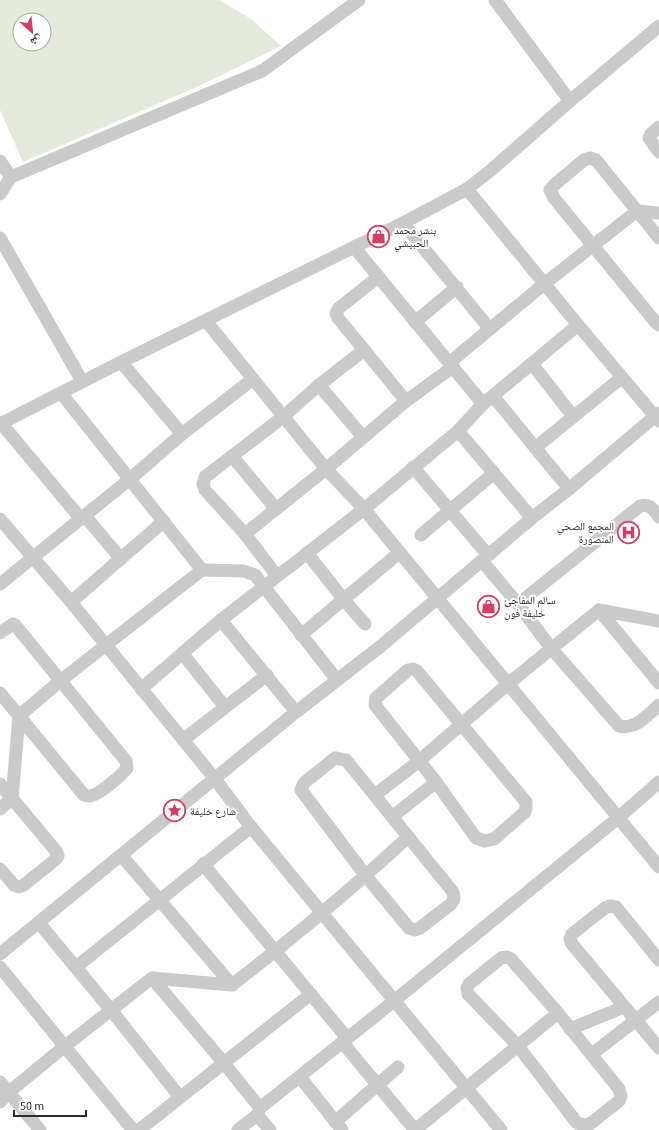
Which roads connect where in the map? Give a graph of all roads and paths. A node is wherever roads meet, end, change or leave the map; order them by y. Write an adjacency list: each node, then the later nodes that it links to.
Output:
1 (359, 0): 8 (street)
2 (495, 0): 4 (street)
3 (659, 26): 4 (street)
4 (570, 101): 9 (street)
5 (659, 127): 6 (street)
6 (659, 152)
7 (0, 161): 8 (street)
8 (12, 177): 10 (street)
9 (467, 189): 13 (street); 19 (street)
10 (0, 194)
11 (637, 211): 12 (street); 15 (street); 16 (street); 16 (street)
12 (659, 213)
13 (403, 223): 17 (street); 20 (street)
14 (0, 238): 32 (street)
15 (659, 238)
16 (593, 246): 19 (street); 24 (street)
17 (354, 247): 18 (street); 21 (street)
18 (378, 277): 22 (street); 26 (street)
19 (544, 284): 23 (street); 25 (street)
20 (457, 287): 22 (street); 25 (street)
21 (206, 321): 27 (street); 31 (street)
22 (415, 322): 29 (street)
23 (578, 325): 28 (street); 30 (street)
24 (659, 325)
25 (490, 328): 29 (street)
26 (364, 350): 33 (street); 36 (street)
27 (121, 362): 32 (street); 42 (street)
28 (532, 364): 35 (street); 38 (street)
29 (451, 365): 35 (street); 36 (street)
30 (621, 378): 38 (street); 39 (street)
31 (253, 379): 37 (street); 42 (street)
32 (82, 382): 34 (street)
33 (319, 385): 37 (street); 43 (street)
34 (61, 393): 40 (street); 49 (street)
35 (488, 400): 41 (street); 44 (street)
36 (406, 401): 43 (street)
37 (284, 416): 45 (street); 47 (street)
38 (573, 416): 44 (street)
39 (658, 417): 50 (street)
40 (1, 423): 55 (street)
41 (458, 431): 46 (street); 48 (street)
42 (182, 434): 49 (street)
43 (363, 437): 47 (street)
44 (535, 448): 50 (street)
45 (232, 456): 51 (street); 59 (street)
46 (413, 467): 52 (street); 53 (street)
47 (326, 468): 51 (street); 52 (street)
48 (494, 473): 53 (street); 56 (street)
49 (130, 479): 55 (street); 58 (street)
50 (569, 489): 56 (street)
51 (276, 509): 59 (street)
52 (364, 509): 61 (street); 62 (street)
53 (450, 511): 60 (street); 64 (street)
54 (659, 517): 73 (street)
55 (83, 518): 63 (street); 65 (street)
56 (532, 518): 64 (street)
57 (0, 519): 63 (street)
58 (164, 521): 65 (street); 66 (street)
59 (244, 534): 67 (street)
60 (422, 535)
61 (307, 553): 67 (street); 71 (street)
62 (399, 553): 70 (street); 71 (street)
63 (33, 556): 68 (street); 72 (street)
64 (485, 558): 70 (street); 73 (street)
65 (121, 559): 72 (street)
66 (202, 570): 69 (street); 80 (street)
67 (277, 576): 69 (street)
68 (0, 584)
69 (264, 588): 75 (street); 79 (street)
70 (437, 599): 84 (street); 87 (street)
71 (344, 600): 77 (street); 79 (street)
72 (71, 602): 80 (street)
73 (518, 604): 81 (street)
74 (599, 610): 76 (street); 81 (street); 86 (street)
75 (221, 620): 82 (street); 83 (street)
76 (659, 621)
77 (365, 624)
78 (0, 633): 85 (street)
79 (301, 635): 84 (street)
80 (105, 646): 85 (street); 88 (street)
81 (551, 648): 87 (street); 90 (street)
82 (182, 653): 88 (street); 91 (street)
83 (267, 674): 91 (street); 92 (street)
84 (337, 680): 92 (street)
85 (60, 681): 93 (street); 93 (street)
86 (659, 683)
87 (508, 684): 94 (street); 105 (street)
88 (142, 689): 95 (street)
89 (0, 693): 93 (street)
90 (659, 705)
91 (225, 707): 95 (street)
92 (296, 712): 97 (street)
93 (19, 716): 102 (street)
94 (462, 725): 96 (street); 96 (street); 98 (street)
95 (183, 740): 97 (street)
96 (419, 761): 98 (street); 101 (street)
97 (215, 779): 106 (street); 108 (street)
98 (436, 782): 104 (street)
99 (659, 782): 105 (street)
100 (0, 784): 102 (street)
101 (375, 795): 104 (street); 112 (street)
102 (12, 799): 103 (street); 111 (street)
103 (0, 809)
104 (392, 817): 107 (street)
105 (618, 818): 110 (street); 124 (street)
106 (251, 827): 109 (street); 114 (street)
107 (408, 837): 112 (street); 112 (street)
108 (121, 855): 113 (street); 115 (street)
109 (203, 864): 113 (street); 116 (street)
110 (659, 867)
111 (0, 868)
112 (366, 876): 114 (street)
113 (159, 900): 120 (street); 122 (street)
114 (322, 914): 116 (street); 124 (street)
115 (39, 923): 117 (street); 120 (street)
116 (276, 951): 122 (street); 123 (street)
117 (0, 954)
118 (659, 960): 126 (street)
119 (0, 967): 132 (street)
120 (76, 967): 127 (street)
121 (152, 978): 122 (street); 127 (street); 136 (street)
122 (232, 985)
123 (311, 994): 131 (street); 136 (street)
124 (394, 1001): 131 (street); 141 (street)
125 (659, 1002): 129 (street)
126 (624, 1007): 129 (street); 130 (street)
127 (111, 1010): 132 (street); 143 (street)
128 (558, 1013): 130 (street); 133 (street); 133 (street)
129 (636, 1020): 134 (street); 135 (street)
130 (570, 1029): 135 (street)
131 (345, 1040): 138 (street); 140 (street)
132 (65, 1046): 142 (street); 148 (street)
133 (518, 1046): 135 (street); 141 (street)
134 (659, 1048)
135 (592, 1054)
136 (223, 1062): 143 (street); 145 (street)
137 (398, 1067): 140 (street)
138 (300, 1077): 145 (street); 146 (street)
139 (0, 1082): 142 (street)
140 (378, 1085): 141 (street); 146 (street)
141 (466, 1088): 152 (street)
142 (9, 1092): 144 (street); 147 (street)
143 (180, 1097): 149 (street)
144 (0, 1102)
145 (259, 1112): 150 (street); 151 (street)
146 (338, 1126)
147 (40, 1130)
148 (133, 1130)
149 (139, 1130)
150 (238, 1130)
151 (270, 1130)
152 (501, 1130)

